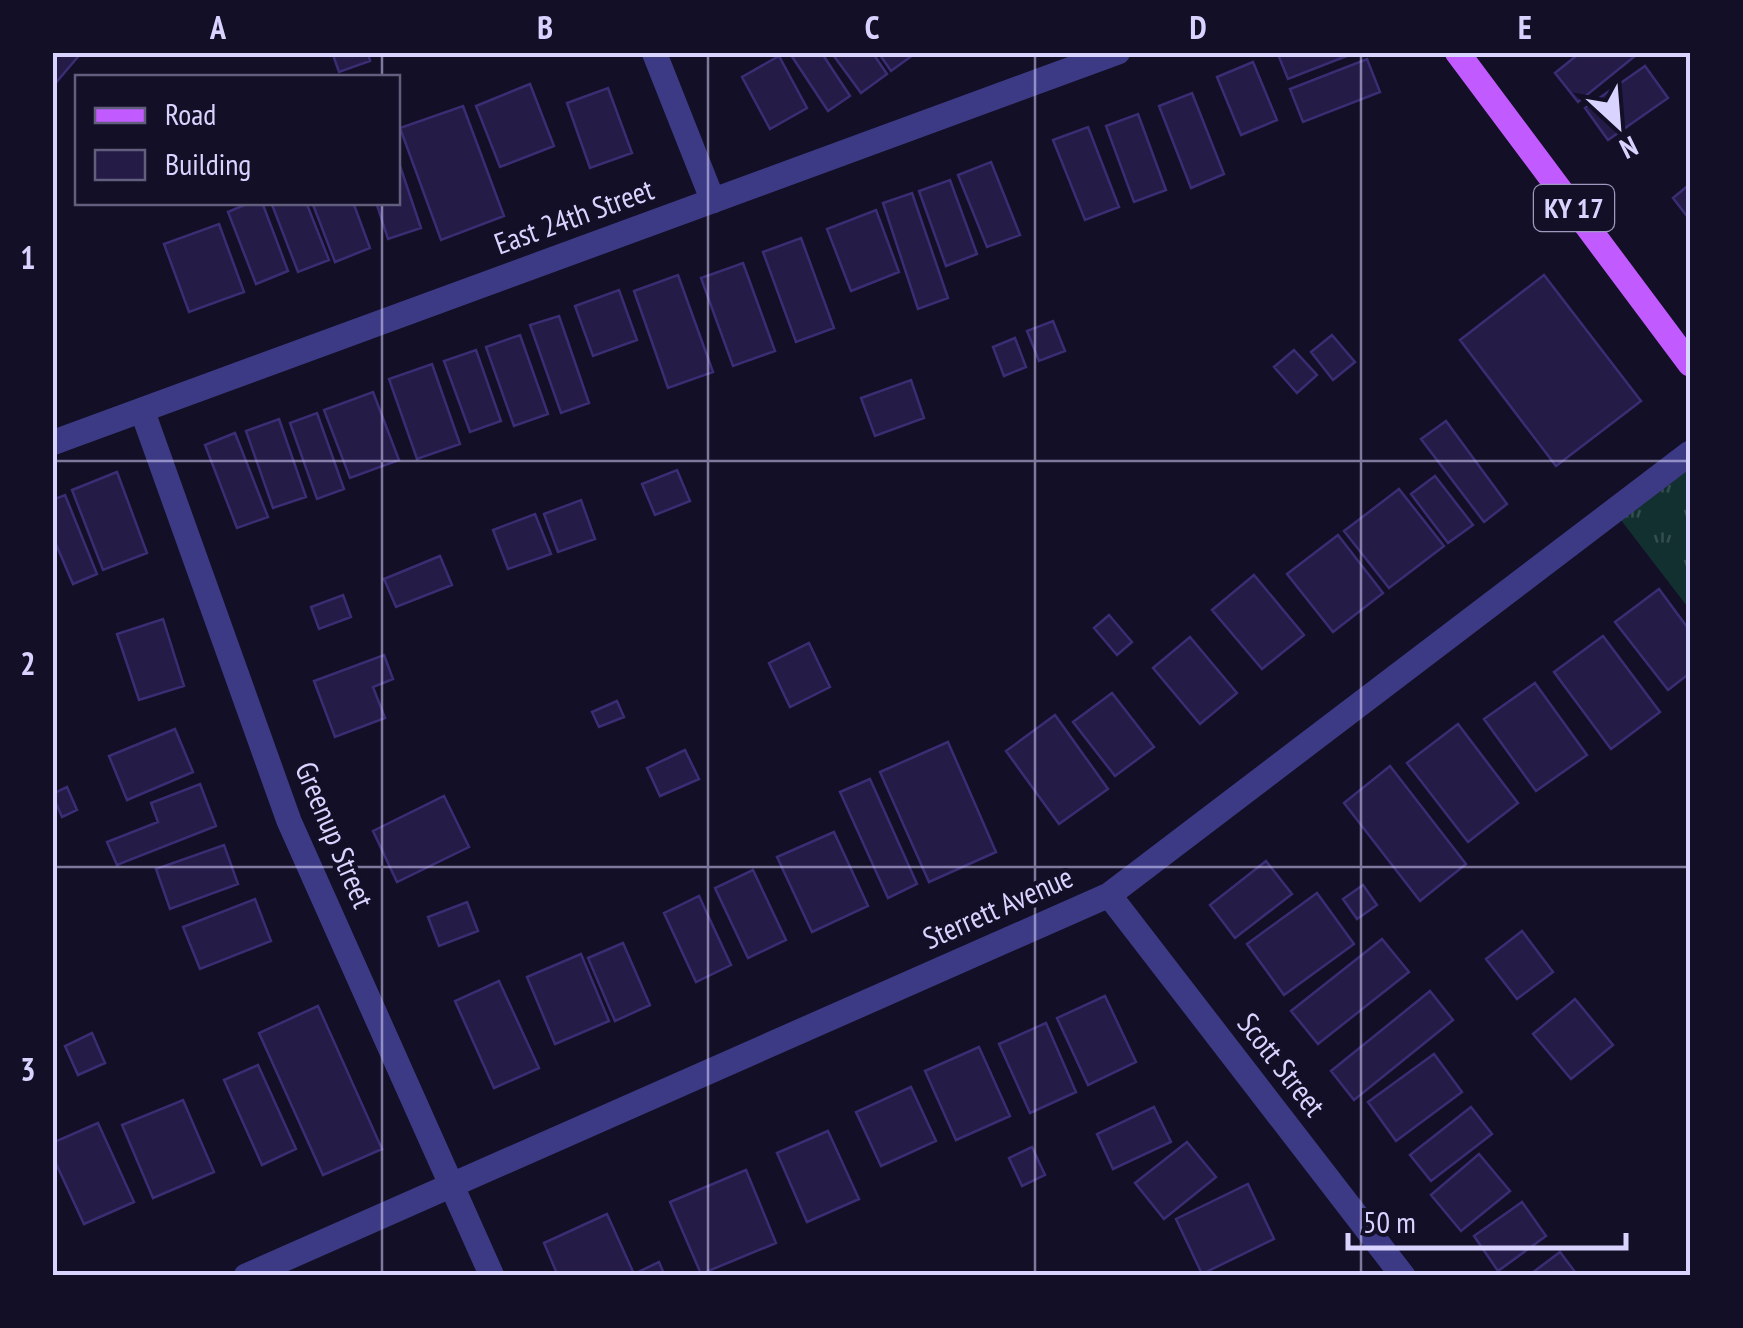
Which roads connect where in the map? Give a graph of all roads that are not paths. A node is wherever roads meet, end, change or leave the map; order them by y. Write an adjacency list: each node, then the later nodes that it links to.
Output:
1 (654, 52): 4 (street)
2 (1118, 52): 4 (street, East 24th Street)
3 (1457, 52): 5 (main road, KY 17)
4 (713, 201): 6 (street, East 24th Street)
5 (1690, 364)
6 (142, 410): 7 (street, East 24th Street); 10 (street, Greenup Street)
7 (52, 442)
8 (1690, 453): 9 (street, Sterrett Avenue)
9 (1108, 894): 10 (street, Sterrett Avenue); 13 (street, Scott Street)
10 (452, 1186): 11 (street, Sterrett Avenue); 12 (street, Greenup Street)
11 (246, 1276)
12 (492, 1276)
13 (1403, 1276)

